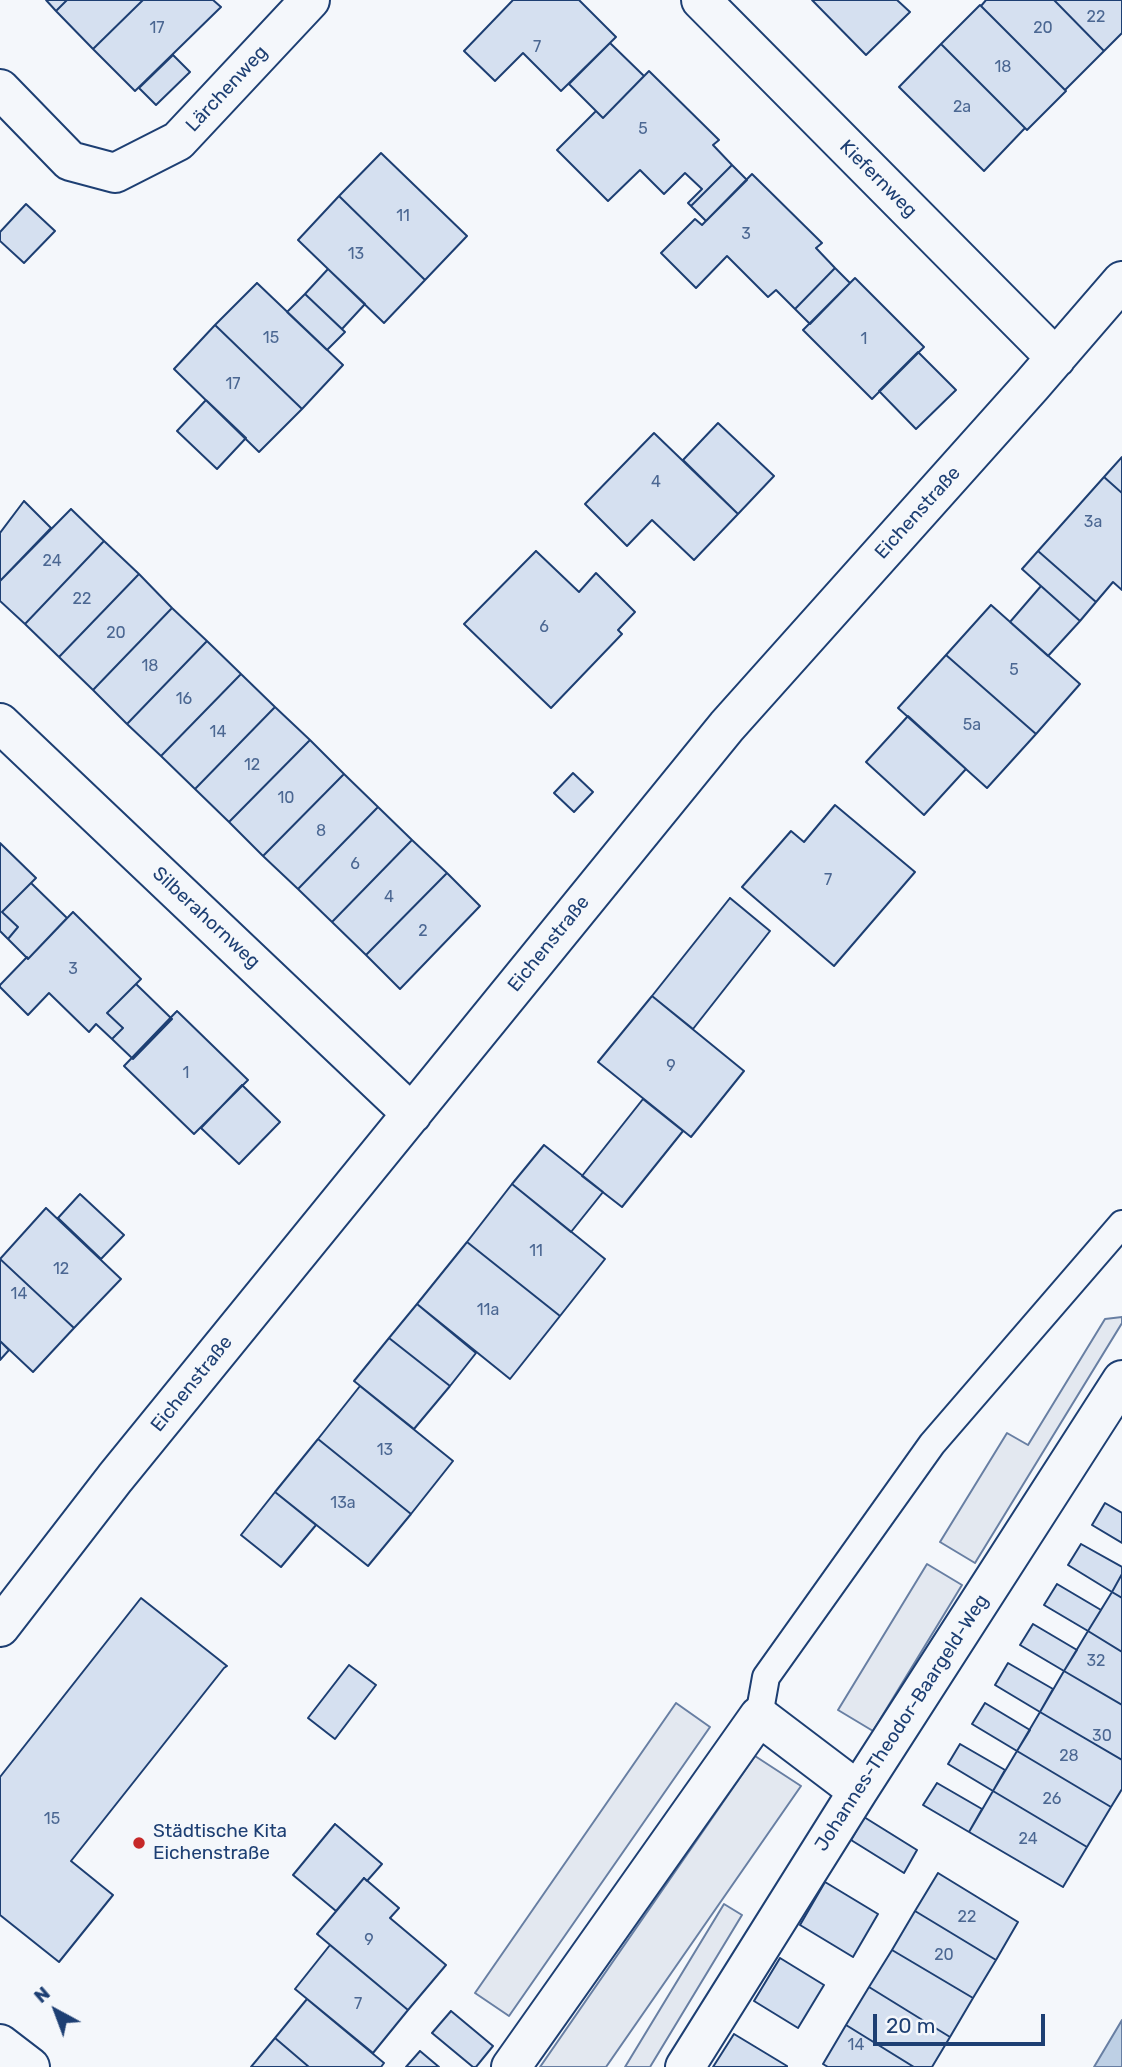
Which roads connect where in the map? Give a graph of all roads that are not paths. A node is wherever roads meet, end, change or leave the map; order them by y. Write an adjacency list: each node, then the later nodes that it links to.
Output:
1 (310, 0): 3 (street, Lärchenweg)
2 (701, 0): 5 (street, Kiefernweg)
3 (0, 89)
4 (1122, 281): 5 (street, Eichenstraße)
5 (1056, 358): 7 (street, Eichenstraße)
6 (0, 723): 7 (street, Silberahornweg)
7 (412, 1114): 10 (street, Eichenstraße)
8 (1122, 1224): 11 (lane)
9 (1122, 1380): 12 (street, Johannes-Theodor-Baargeld-Weg)
10 (0, 1627)
11 (759, 1716): 12 (street); 15 (street)
12 (858, 1791): 16 (street, Johannes-Theodor-Baargeld-Weg)
13 (0, 2044): 14 (street)
14 (30, 2067)
15 (511, 2067)
16 (685, 2067)

